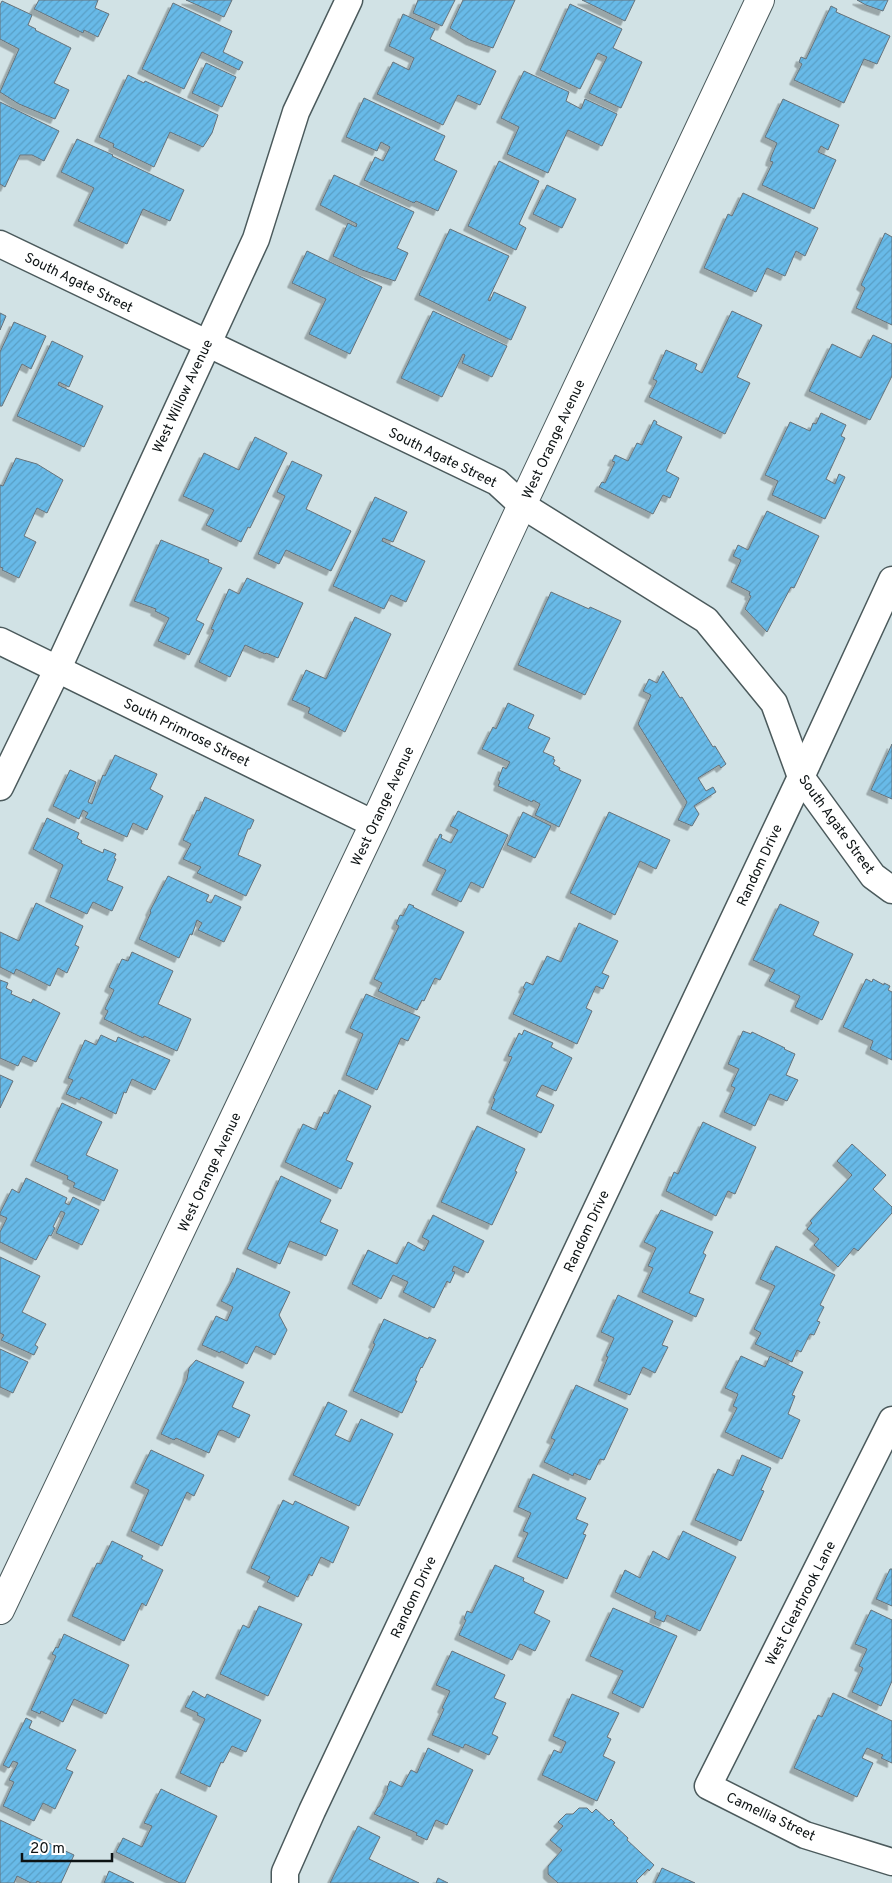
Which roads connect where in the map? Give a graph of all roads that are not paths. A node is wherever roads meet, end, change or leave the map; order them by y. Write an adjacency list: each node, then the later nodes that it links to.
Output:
1 (349, 0): 4 (street, West Willow Avenue)
2 (760, 0): 5 (street, West Orange Avenue)
3 (0, 244): 4 (street, South Agate Street)
4 (207, 343): 5 (street, South Agate Street); 8 (street, West Willow Avenue)
5 (522, 505): 9 (street, South Agate Street); 11 (street, West Orange Avenue)
6 (892, 580): 9 (street, Random Drive)
7 (0, 641): 8 (street, South Primrose Street)
8 (58, 668): 10 (street, West Willow Avenue); 11 (street, South Primrose Street)
9 (801, 777): 12 (street, South Agate Street); 17 (street, Random Drive)
10 (0, 787)
11 (374, 824): 14 (street, West Orange Avenue)
12 (892, 890)
13 (892, 1420): 15 (street, West Clearbrook Lane)
14 (0, 1610)
15 (708, 1786): 16 (street, Camellia Street)
16 (892, 1862)
17 (285, 1883)

